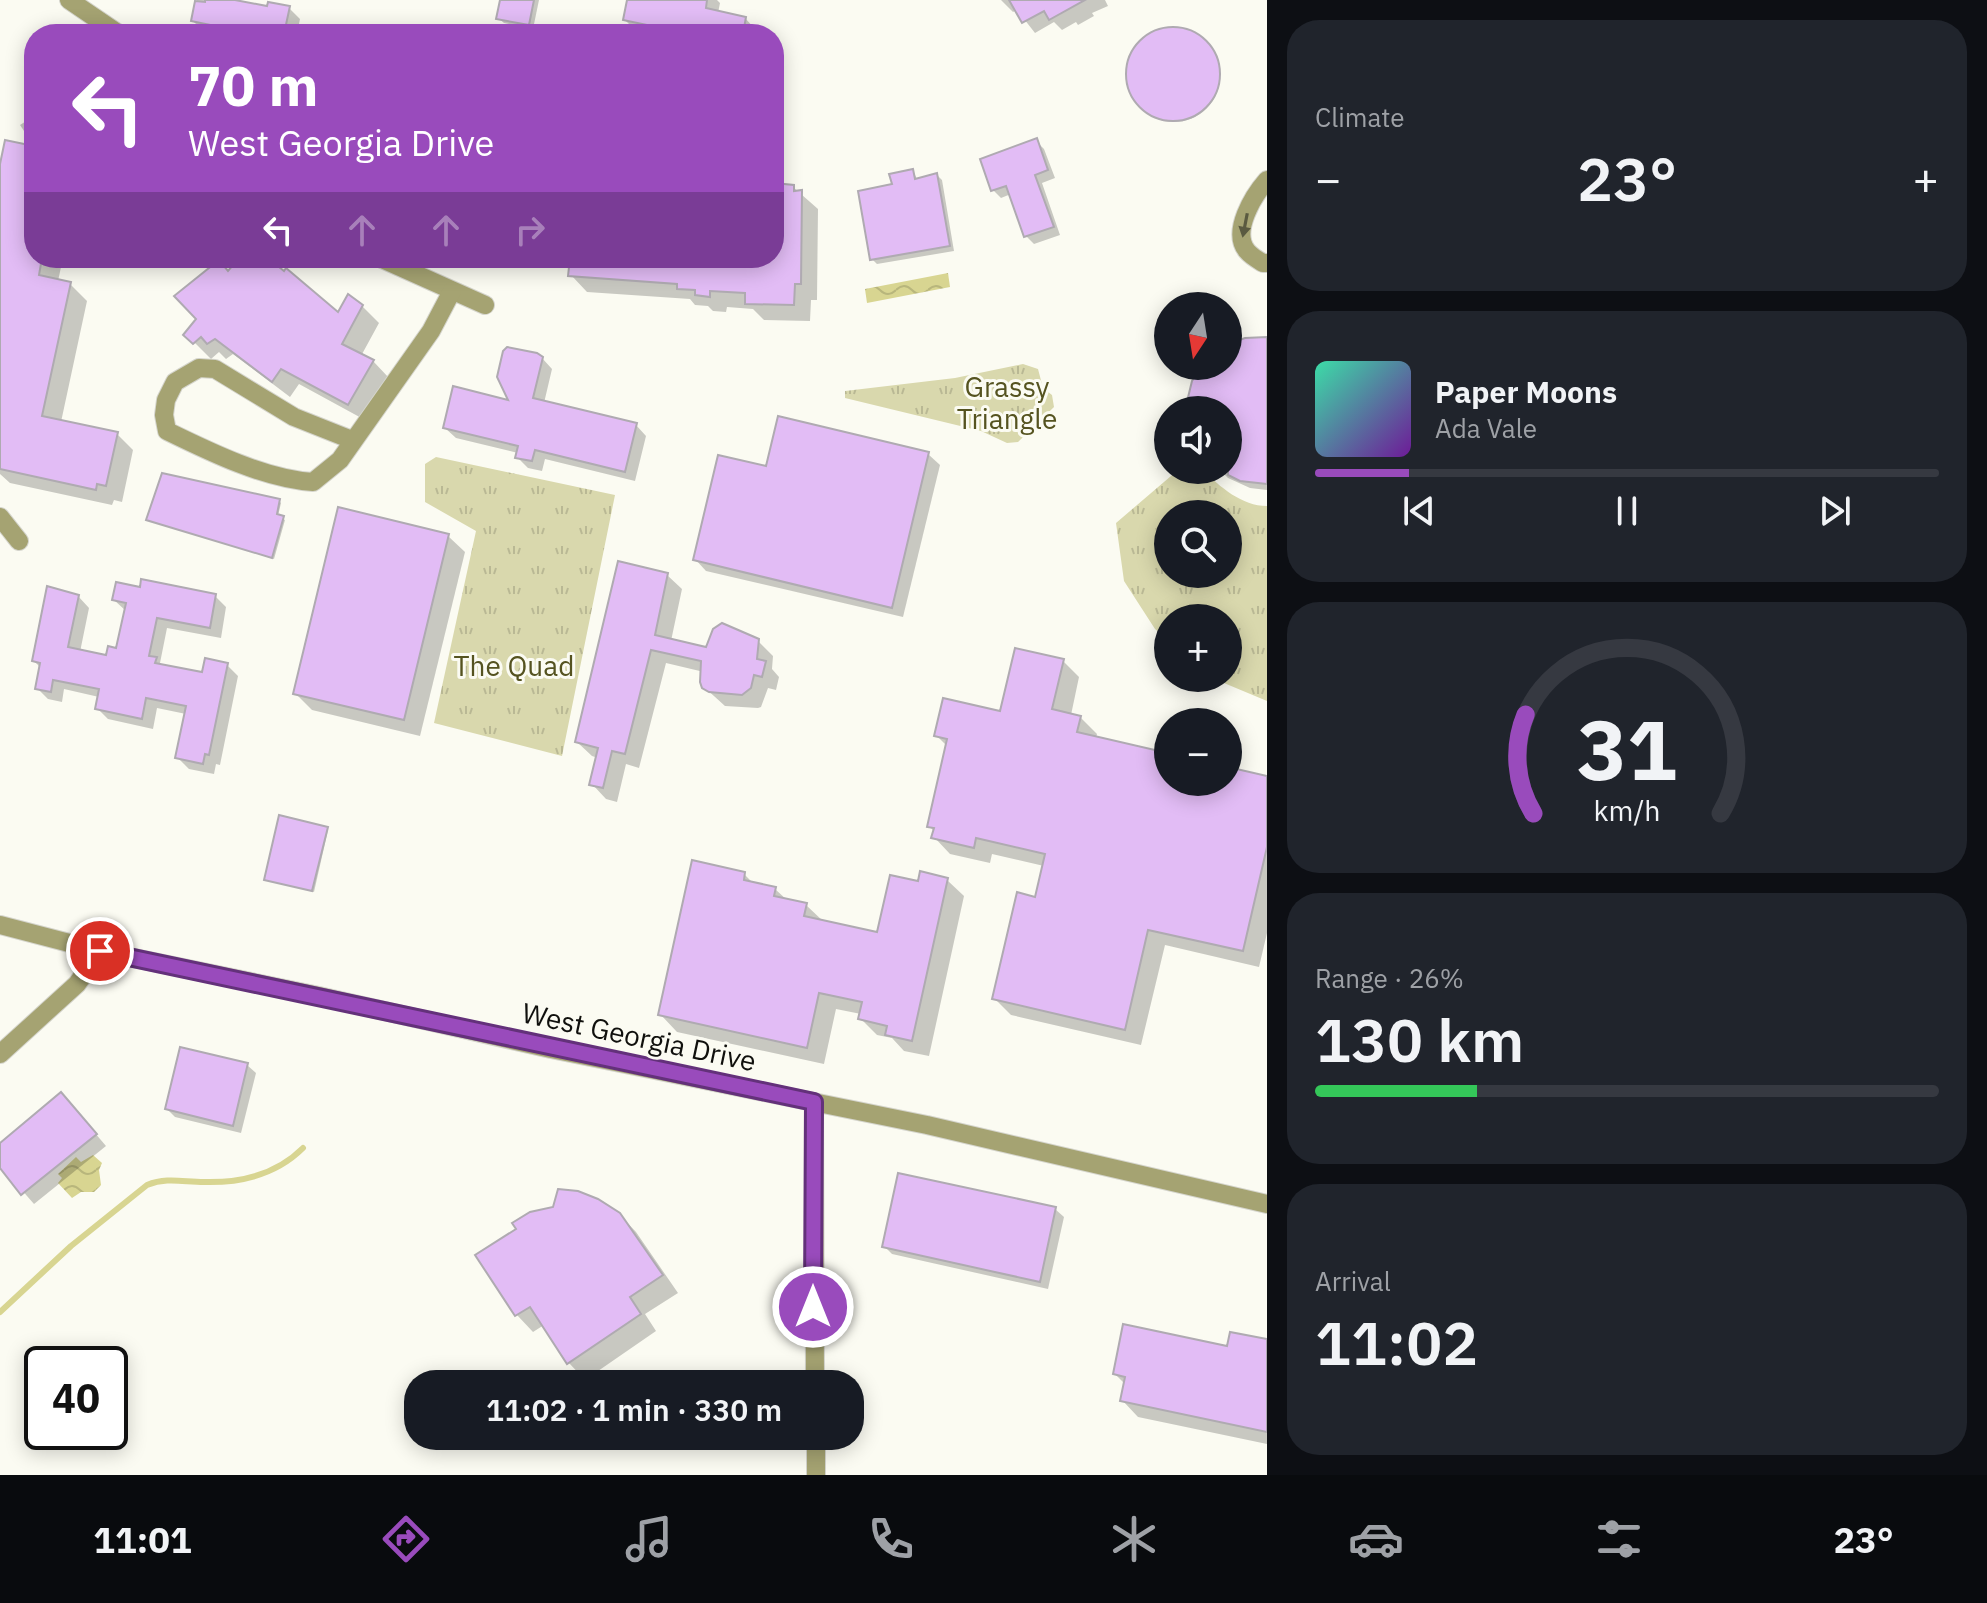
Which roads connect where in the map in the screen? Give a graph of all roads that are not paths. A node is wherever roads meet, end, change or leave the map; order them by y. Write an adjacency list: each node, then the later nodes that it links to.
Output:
1 (69, 0): 2 (street)
2 (104, 24)
3 (1267, 180): 4 (street, one-way to 4)
4 (1267, 263)
5 (402, 268): 6 (street)
6 (452, 291): 7 (street); 8 (street)
7 (485, 305)
8 (352, 440): 8 (street)
9 (0, 517): 10 (street)
10 (19, 541)
11 (0, 925): 12 (street, West Georgia Drive)
12 (100, 951): 13 (street); 14 (street, West Georgia Drive)
13 (0, 1054)
14 (814, 1102): 15 (street, West Georgia Drive); 16 (street)
15 (1267, 1204)
16 (815, 1370)
17 (816, 1450): 18 (street)
18 (816, 1475)

